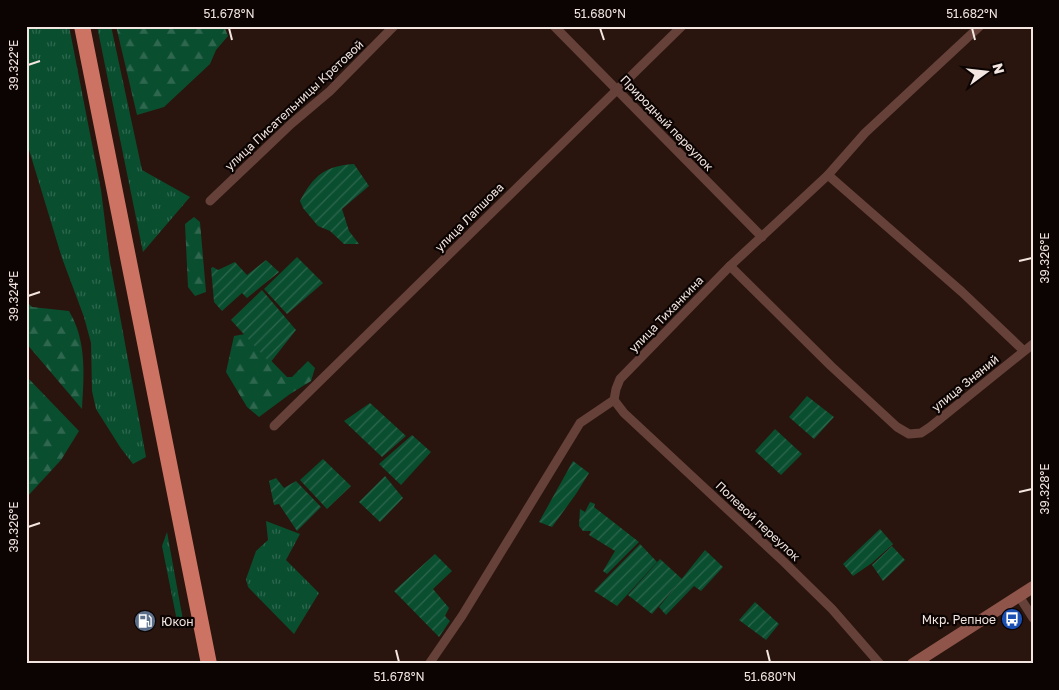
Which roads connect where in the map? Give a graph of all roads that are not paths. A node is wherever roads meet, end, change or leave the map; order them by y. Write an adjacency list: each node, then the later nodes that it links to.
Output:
1 (82, 26): 18 (highway)
2 (394, 26): 8 (street, улица Писательницы Кретовой)
3 (554, 26): 6 (street, Природный переулок)
4 (682, 26): 6 (street, улица Лапшова)
5 (980, 26): 7 (street, улица Тиханкина)
6 (617, 89): 9 (street, Природный переулок); 14 (street, улица Лапшова)
7 (828, 175): 9 (street, улица Тиханкина); 12 (street)
8 (210, 201)
9 (762, 237): 10 (street, улица Тиханкина)
10 (730, 266): 12 (street, улица Знаний); 13 (street, улица Тиханкина)
11 (1033, 344): 12 (street, улица Знаний)
12 (1024, 351)
13 (614, 400): 19 (street); 20 (street, Полевой переулок)
14 (274, 426)
15 (1033, 587): 16 (street)
16 (1019, 596): 17 (street); 21 (street)
17 (1033, 618)
18 (209, 664)
19 (429, 664)
20 (880, 664)
21 (913, 664)

